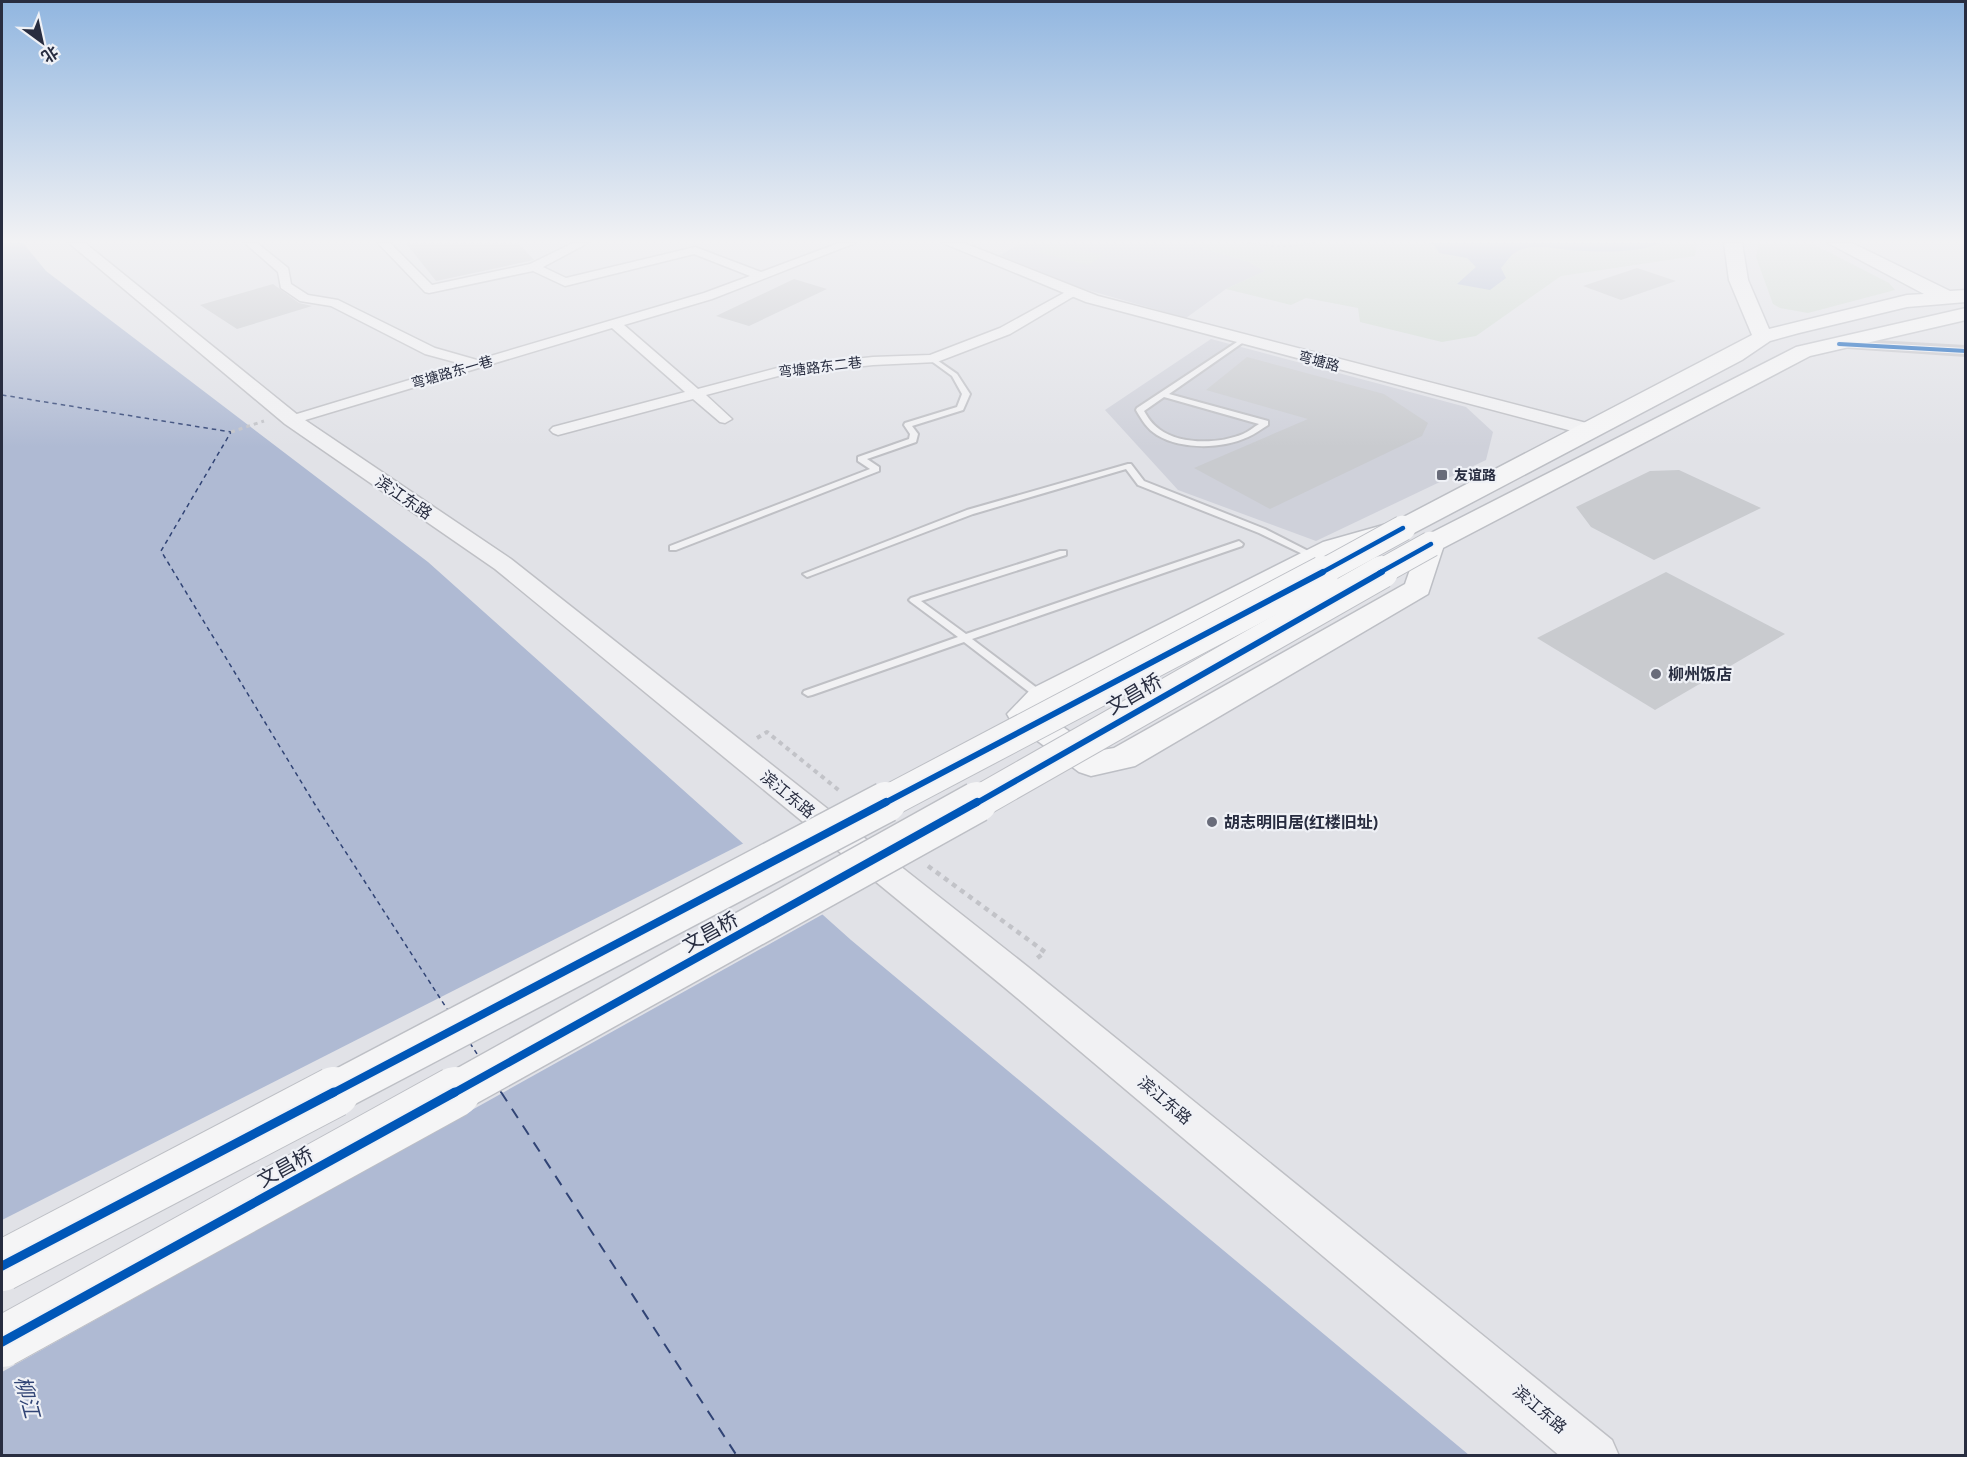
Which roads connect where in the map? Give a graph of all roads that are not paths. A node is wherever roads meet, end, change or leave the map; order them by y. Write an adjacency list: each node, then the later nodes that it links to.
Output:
1 (159, 311): 20 (street, 滨江东路)
2 (350, 311): 17 (street)
3 (656, 311): 10 (street, 弯塘路东一巷)
4 (1041, 311): 16 (street, 弯塘路东二巷)
5 (1140, 311): 12 (street, 弯塘路)
6 (1750, 311): 11 (main road)
7 (1869, 311): 8 (main road)
8 (1856, 314): 11 (main road); 14 (main road)
9 (1965, 314): 13 (main road)
10 (614, 323): 17 (street, 弯塘路东一巷); 18 (street)
11 (1763, 337): 23 (main road)
12 (1242, 341): 19 (lane); 23 (street, 弯塘路)
13 (1839, 344): 14 (main road); 15 (main road)
14 (1803, 351): 24 (main road)
15 (1965, 351)
16 (932, 359): 18 (street, 弯塘路东二巷); 26 (lane)
17 (478, 364): 20 (street, 弯塘路东一巷)
18 (697, 394): 21 (street); 22 (street, 弯塘路东二巷)
19 (1163, 394): 19 (lane)
20 (288, 417): 35 (street, 滨江东路)
21 (725, 419)
22 (558, 430)
23 (1591, 430): 24 (main road)
24 (1417, 536): 28 (main road); 32 (main road); 33 (main road, 文昌桥, bridge); 34 (main road, 文昌桥, bridge)
25 (1239, 544): 30 (lane)
26 (673, 548)
27 (1063, 553): 30 (lane)
28 (1316, 557): 29 (lane); 32 (main road)
29 (807, 574)
30 (965, 638): 31 (lane); 32 (lane)
31 (808, 693)
32 (1042, 696)
33 (2, 1266)
34 (2, 1342)
35 (1596, 1455)

